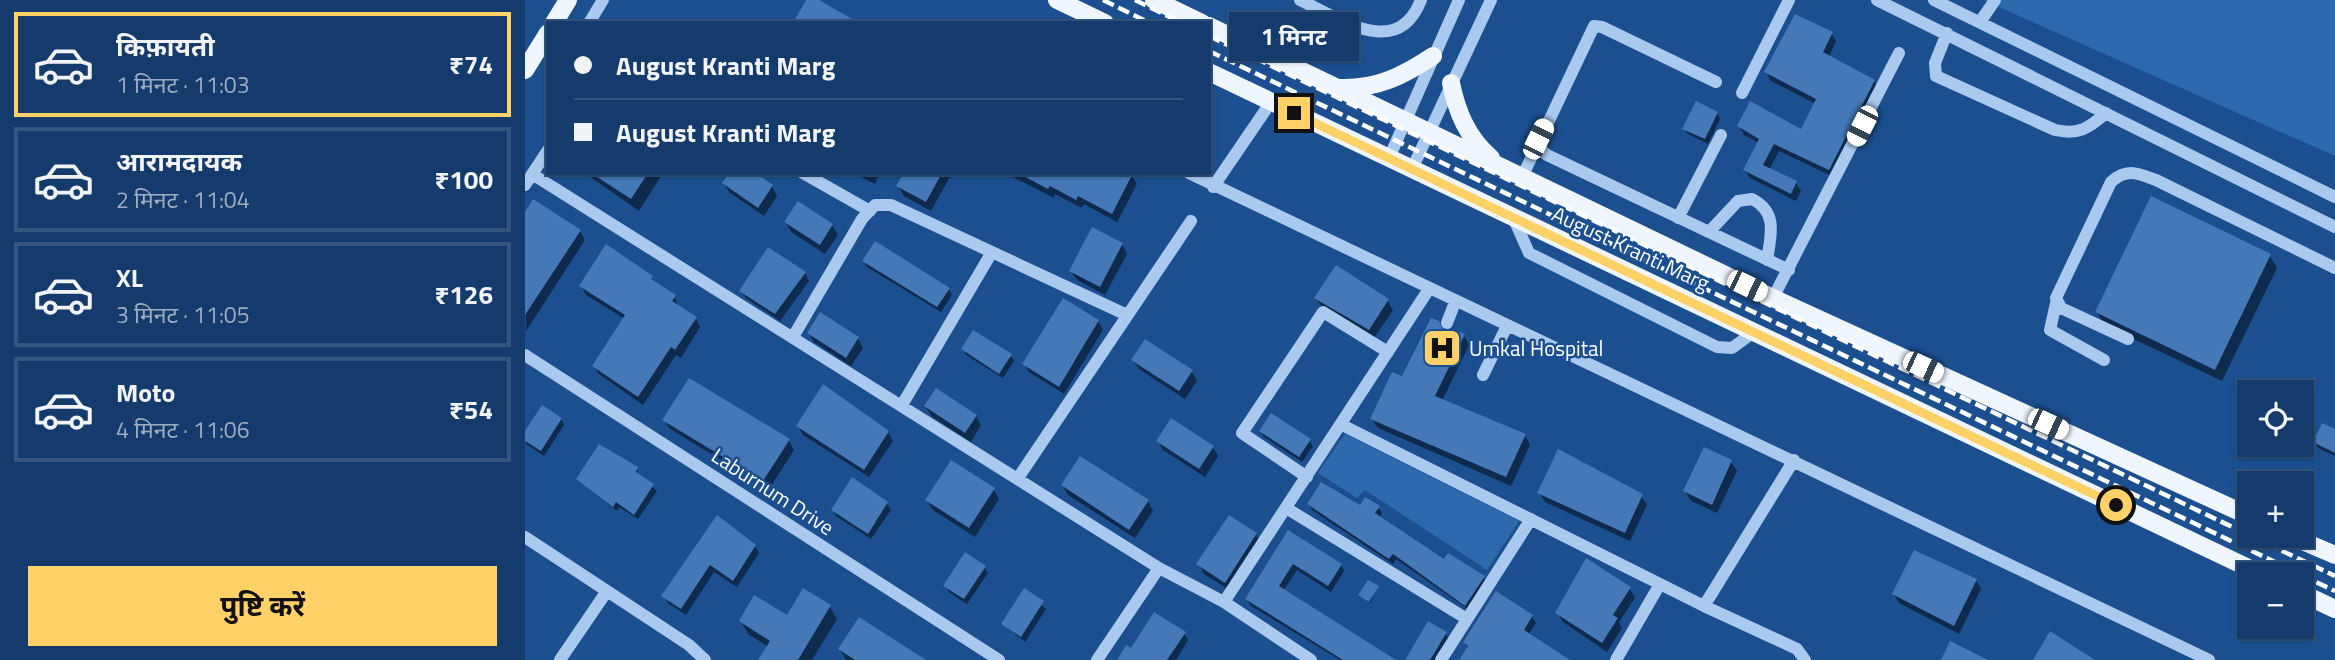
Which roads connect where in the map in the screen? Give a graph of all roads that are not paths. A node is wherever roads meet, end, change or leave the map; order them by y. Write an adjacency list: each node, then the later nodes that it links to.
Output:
1 (568, 0): 13 (main road)
2 (603, 0): 14 (street)
3 (1057, 0): 15 (main road)
4 (1154, 0): 16 (main road)
5 (1300, 0): 6 (street)
6 (1421, 0)
7 (1459, 0): 22 (street)
8 (1491, 0): 26 (street)
9 (1790, 0): 28 (street)
10 (1877, 0): 19 (street)
11 (1934, 0): 17 (street)
12 (1995, 0): 17 (street)
13 (555, 21)
14 (590, 21)
15 (1101, 21)
16 (1198, 21)
17 (1980, 22): 44 (street)
18 (1211, 27): 27 (main road, August Kranti Marg)
19 (1947, 33): 30 (street); 30 (street)
20 (546, 36): 23 (main road)
21 (1899, 53): 54 (street)
22 (1433, 56): 27 (main road); 31 (street)
23 (525, 70)
24 (1211, 73): 29 (main road, August Kranti Marg)
25 (1716, 82): 34 (street)
26 (1451, 83): 32 (street); 38 (main road)
27 (1337, 88): 31 (main road, August Kranti Marg)
28 (1742, 93)
29 (1271, 102): 36 (main road, August Kranti Marg); 43 (street)
30 (2106, 113): 49 (street)
31 (1406, 121): 32 (main road, August Kranti Marg); 36 (street)
32 (1429, 133): 37 (street); 38 (main road, August Kranti Marg)
33 (1721, 135): 47 (street)
34 (1537, 146): 41 (street); 47 (street)
35 (546, 153): 42 (street)
36 (1389, 158): 37 (main road, August Kranti Marg)
37 (1412, 169): 46 (main road, August Kranti Marg)
38 (1504, 169): 41 (main road, August Kranti Marg)
39 (807, 175): 45 (street)
40 (1192, 175): 43 (street)
41 (1521, 177): 56 (main road, August Kranti Marg)
42 (529, 179): 63 (street)
43 (1213, 187): 55 (street)
44 (2335, 197)
45 (870, 211): 51 (street); 63 (street)
46 (1513, 217): 62 (main road, August Kranti Marg); 62 (street)
47 (1678, 218): 50 (street)
48 (1191, 221): 59 (street)
49 (2335, 227)
50 (1709, 232): 52 (street); 52 (street)
51 (992, 252): 59 (street); 69 (street)
52 (1767, 260): 54 (street)
53 (2335, 268): 58 (street)
54 (1789, 270): 56 (street)
55 (1429, 289): 57 (street); 65 (street)
56 (1773, 298): 75 (main road, August Kranti Marg)
57 (1455, 302): 60 (street); 61 (street)
58 (2056, 303): 64 (street); 67 (street)
59 (1127, 315): 73 (street)
60 (1447, 323)
61 (1507, 326): 68 (street); 71 (street)
62 (1754, 332): 80 (main road, August Kranti Marg)
63 (793, 337): 69 (street)
64 (2128, 339)
65 (1388, 352): 70 (street); 72 (street)
66 (525, 355): 91 (street, Laburnum Drive)
67 (2104, 360)
68 (1483, 375)
69 (902, 405): 73 (street)
70 (1342, 425): 72 (street); 76 (street)
71 (1794, 460): 86 (street); 97 (street)
72 (1307, 477): 74 (street)
73 (1018, 478): 81 (street)
74 (1286, 508): 85 (street); 88 (street)
75 (2237, 511)
76 (1531, 519): 82 (street); 88 (street)
77 (525, 537): 83 (street)
78 (2314, 546): 79 (main road)
79 (2335, 555)
80 (2237, 563)
81 (1159, 568): 85 (street); 92 (street)
82 (1660, 584): 86 (street); 95 (street)
83 (607, 591): 89 (street); 90 (street)
84 (2314, 599): 87 (main road)
85 (1224, 602): 93 (street)
86 (1704, 606): 96 (street)
87 (2335, 609)
88 (1467, 619): 94 (street)
89 (560, 660)
90 (705, 660)
91 (999, 660)
92 (1097, 660)
93 (1311, 660)
94 (1441, 660)
95 (1616, 660)
96 (1810, 660)
97 (2209, 660)

